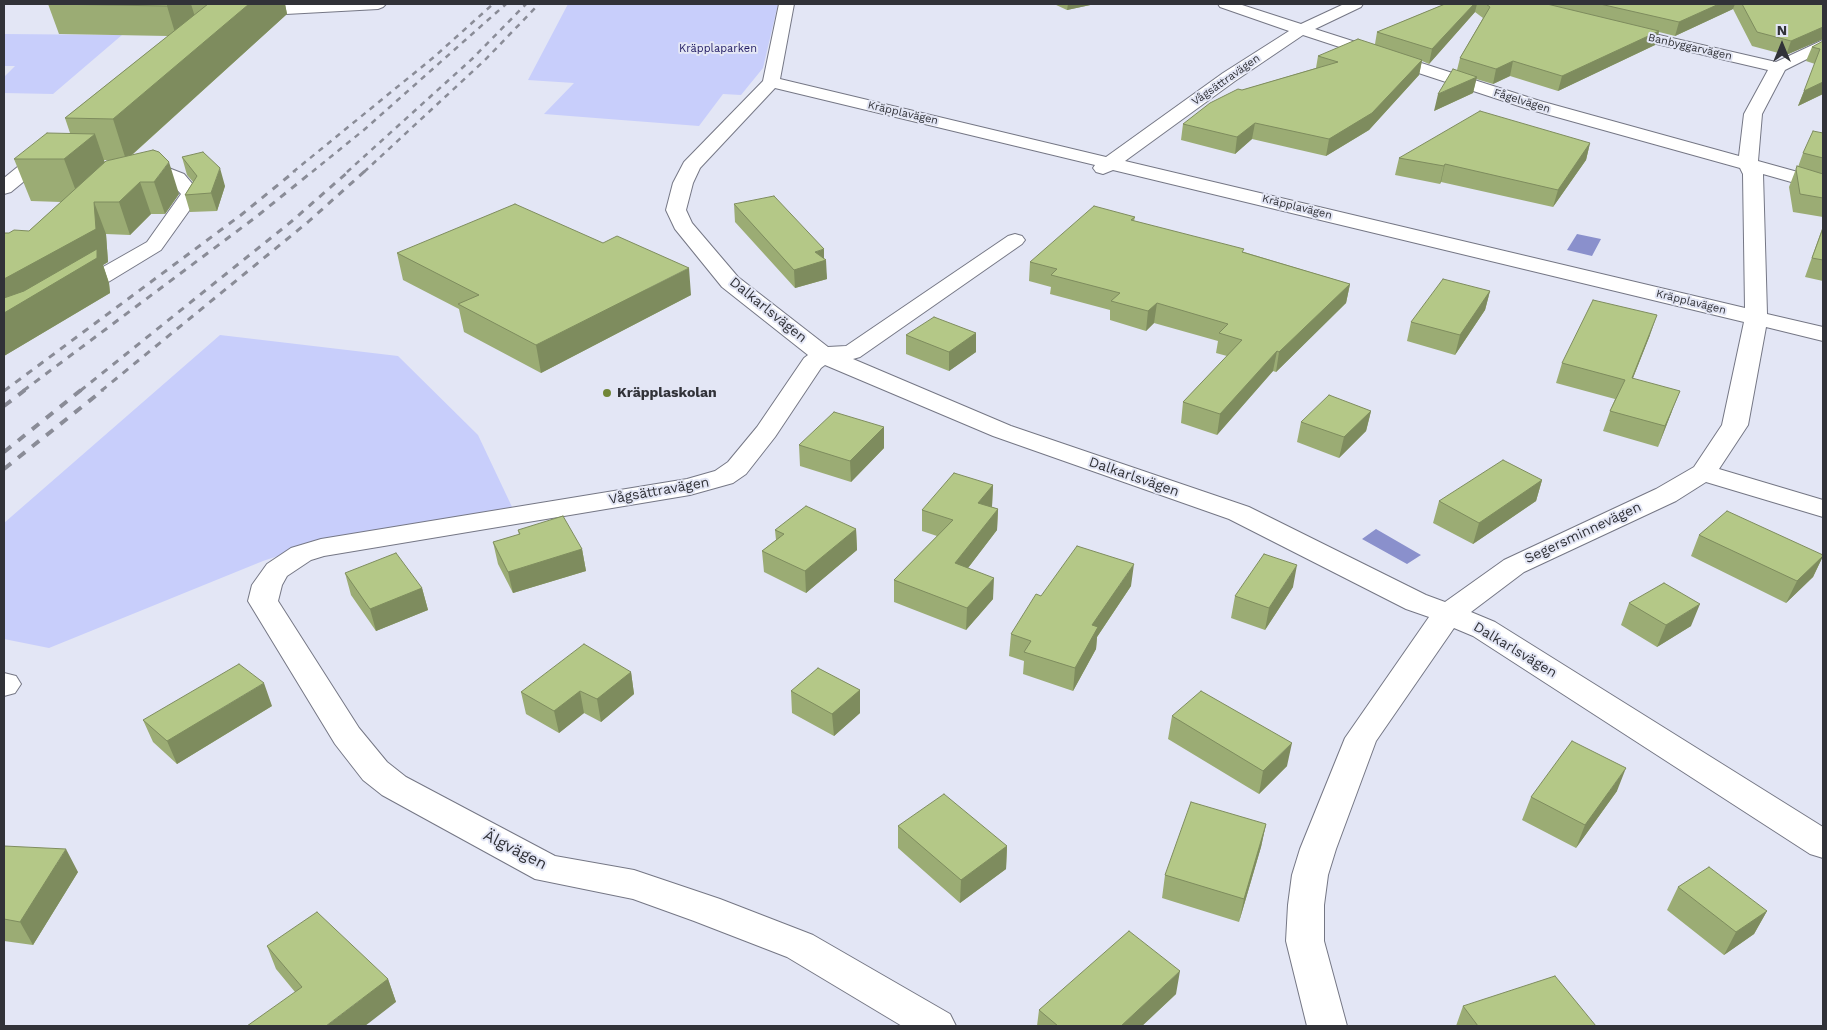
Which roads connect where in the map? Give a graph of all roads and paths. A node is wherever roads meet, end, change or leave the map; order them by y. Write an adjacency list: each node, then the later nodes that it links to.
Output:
1 (378, 4): 5 (street)
2 (786, 4): 10 (street)
3 (1225, 4): 7 (street, Fågelvägen)
4 (1356, 4): 7 (street, Vågsättravägen)
5 (237, 11)
6 (1608, 28): 9 (street, Banbyggarvägen)
7 (1301, 30): 12 (street, Vågsättravägen); 15 (street, Fågelvägen)
8 (1823, 45): 9 (street)
9 (1778, 67): 15 (street, Segersminnevägen)
10 (770, 82): 12 (street, Kräpplavägen); 23 (street, Dalkarlsvägen)
11 (65, 138): 13 (street)
12 (1107, 165): 21 (street, Kräpplavägen)
13 (31, 166): 14 (street); 18 (street)
14 (60, 166)
15 (1748, 166): 17 (street, Fågelvägen); 21 (street, Segersminnevägen)
16 (122, 168): 20 (street)
17 (1823, 185)
18 (4, 188)
19 (1015, 240): 23 (street)
20 (54, 305)
21 (1756, 318): 22 (street, Kräpplavägen); 24 (street, Segersminnevägen)
22 (1823, 334)
23 (823, 354): 26 (street, Vågsättravägen); 27 (street, Dalkarlsvägen)
24 (1703, 473): 25 (street); 27 (street, Segersminnevägen)
25 (1823, 509)
26 (278, 570): 29 (street, Älgvägen)
27 (1450, 614): 28 (street, Dalkarlsvägen); 30 (street, Segersminnevägen)
28 (1823, 844)
29 (936, 1026)
30 (1328, 1026)

